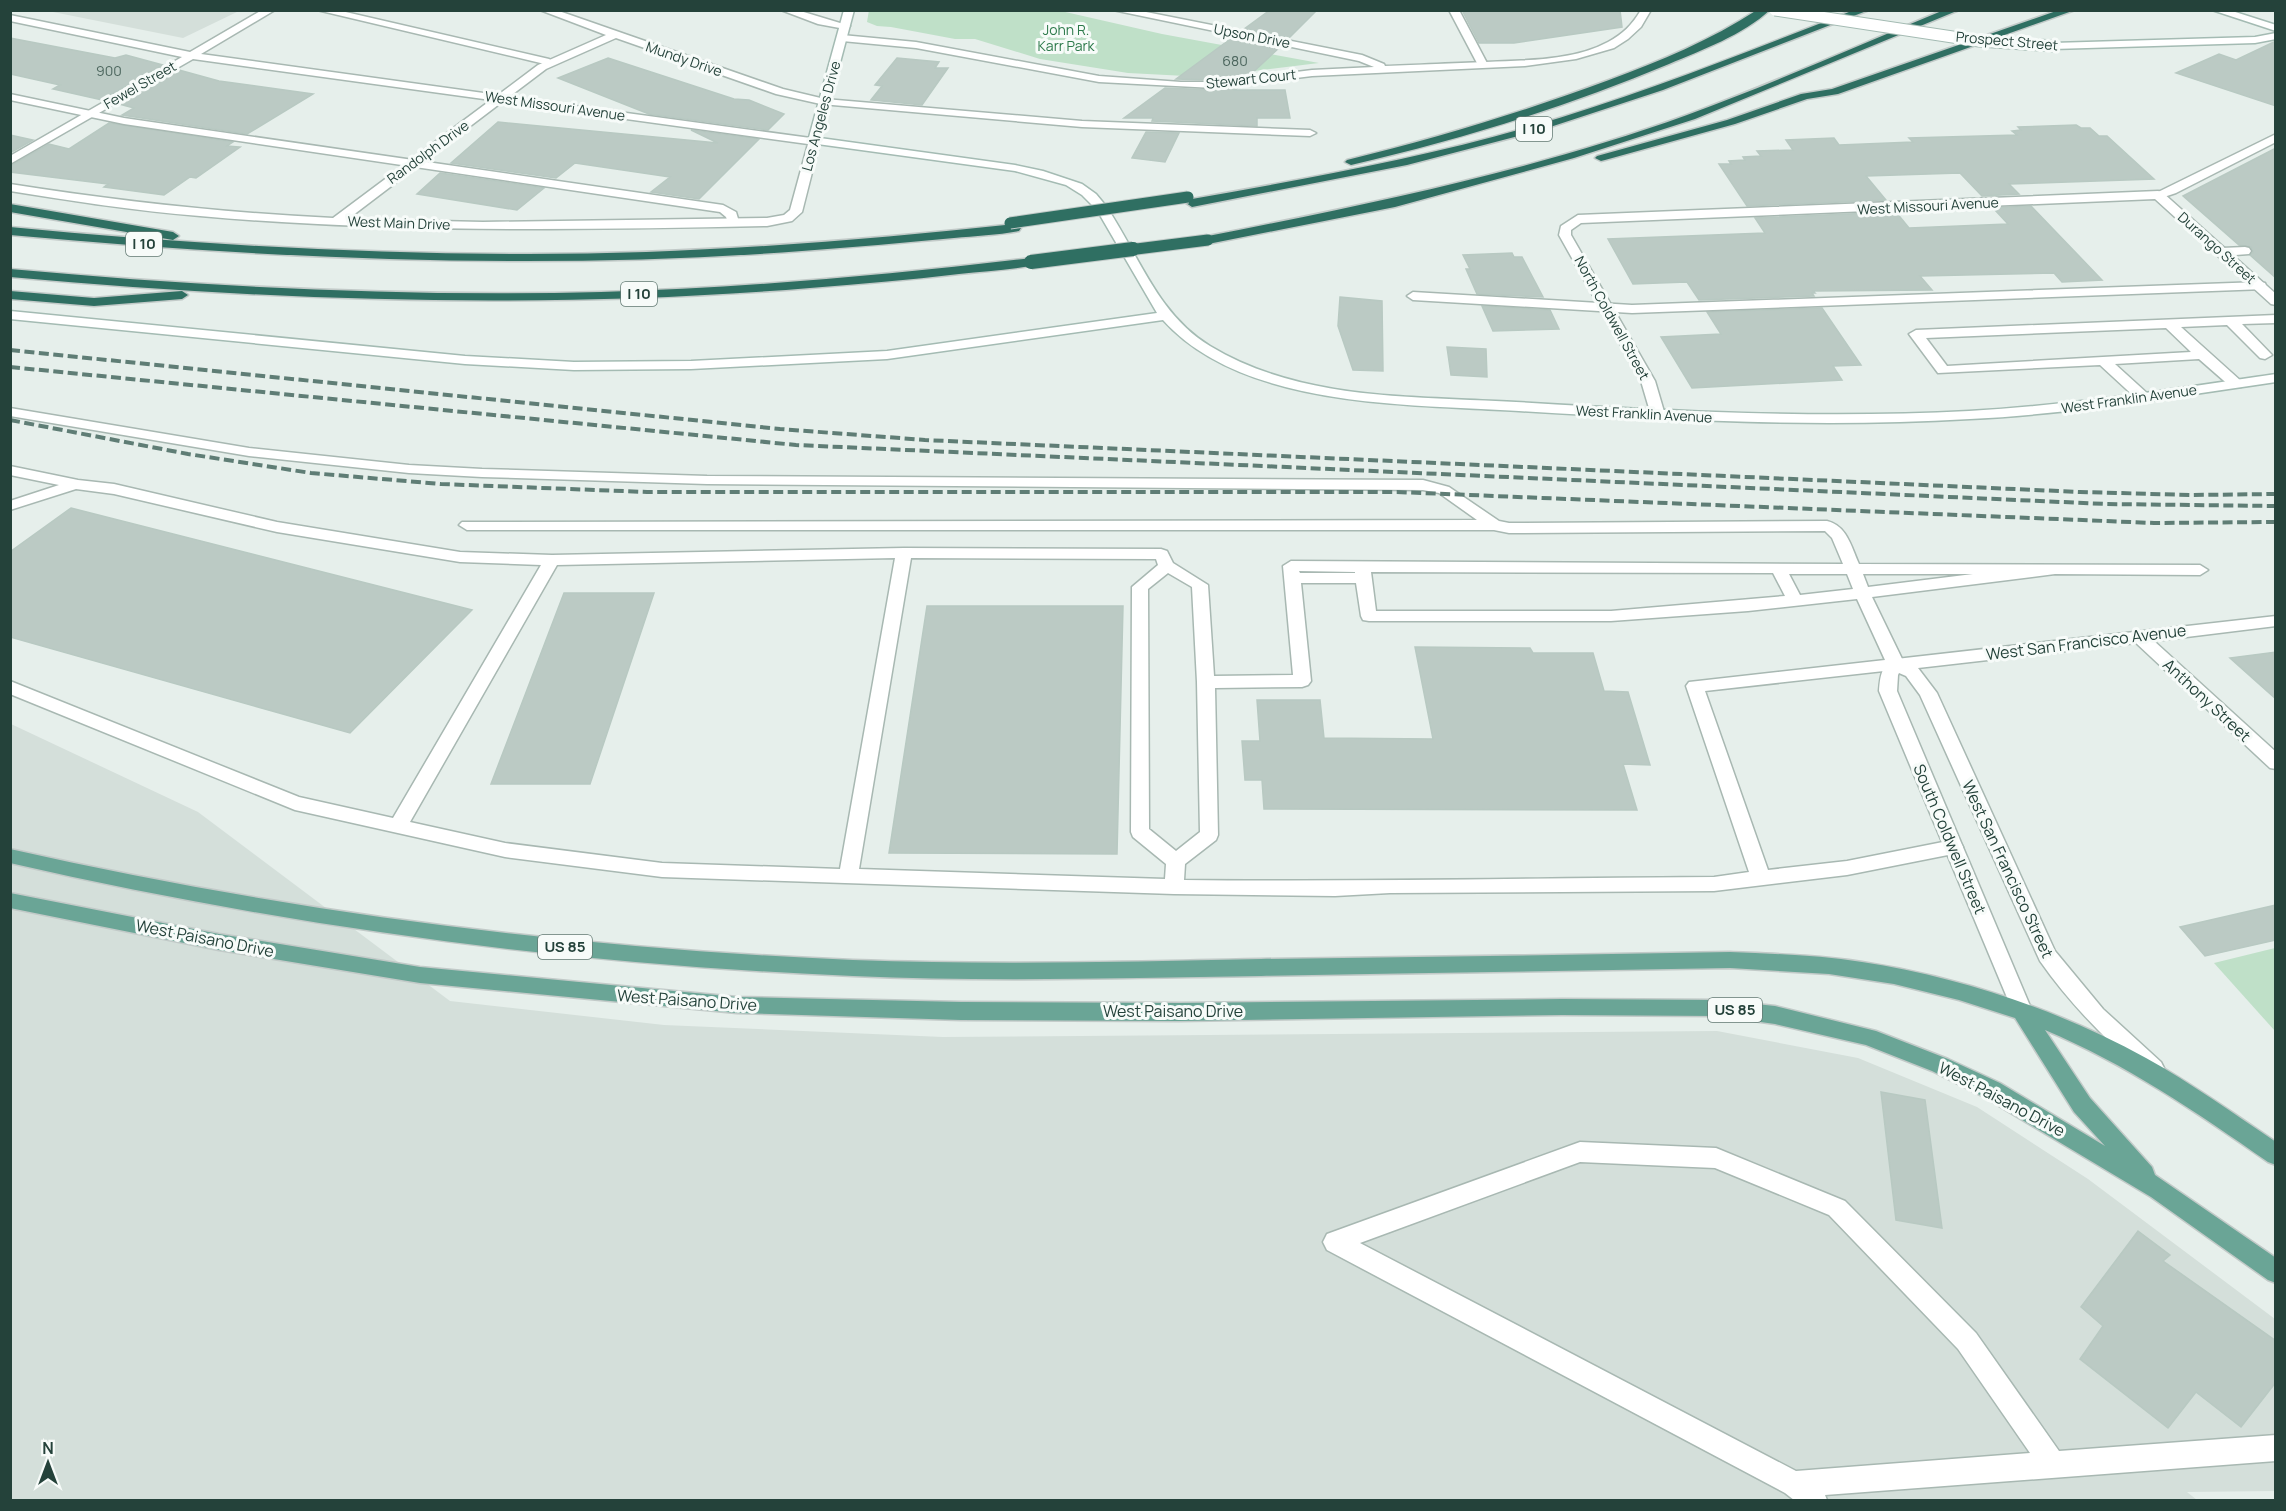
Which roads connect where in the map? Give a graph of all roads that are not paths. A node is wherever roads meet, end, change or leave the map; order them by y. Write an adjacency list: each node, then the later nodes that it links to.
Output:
1 (270, 10): 21 (street, Fewel Street)
2 (322, 10): 22 (street)
3 (545, 10): 18 (street, Mundy Drive)
4 (786, 10): 16 (street)
5 (849, 10): 16 (street, Los Angeles Drive)
6 (1118, 10): 24 (street, Upson Drive)
7 (1646, 10): 23 (street, Stewart Court)
8 (1765, 10): 37 (highway)
9 (1775, 10): 19 (street, Prospect Street, bridge)
10 (1864, 10): 37 (highway, I 10)
11 (1954, 10): 34 (highway, I 10)
12 (2070, 10): 34 (highway)
13 (2217, 10): 17 (street)
14 (1451, 11): 23 (street)
15 (10, 18): 21 (street, West Missouri Avenue)
16 (845, 26): 20 (street, Los Angeles Drive)
17 (2276, 28)
18 (614, 35): 22 (street, Randolph Drive); 27 (street, Mundy Drive)
19 (2276, 36)
20 (842, 38): 24 (street, Stewart Court); 27 (street, Los Angeles Drive)
21 (191, 56): 26 (street, West Missouri Avenue); 28 (street, Fewel Street)
22 (549, 62): 26 (street, Randolph Drive)
23 (1483, 65): 24 (street, Stewart Court)
24 (1384, 68)
25 (10, 97): 28 (street)
26 (501, 99): 31 (street, West Missouri Avenue); 33 (street, Randolph Drive)
27 (825, 102): 29 (street, Mundy Drive); 31 (street, Los Angeles Drive)
28 (89, 115): 32 (street, Fewel Street); 33 (street)
29 (1311, 133)
30 (2276, 137): 36 (street, West Missouri Avenue)
31 (814, 141): 38 (street, West Missouri Avenue); 40 (street, Los Angeles Drive)
32 (10, 161)
33 (411, 165): 41 (street, Randolph Drive); 42 (street)
34 (1528, 169): 50 (highway, I 10, bridge)
35 (10, 187): 41 (street, West Main Drive)
36 (2158, 195): 43 (street, West Missouri Avenue); 46 (street, Durango Street)
37 (1190, 200): 47 (highway, I 10)
38 (1096, 201): 56 (street, West Franklin Avenue)
39 (10, 208): 47 (highway)
40 (788, 218): 42 (street, West Main Drive)
41 (337, 221): 42 (street, West Main Drive)
42 (733, 222)
43 (1569, 224): 54 (street, North Coldwell Street)
44 (10, 231): 47 (highway, I 10)
45 (2245, 251): 46 (street)
46 (2222, 252): 49 (street, Durango Street)
47 (279, 253)
48 (10, 273): 50 (highway, I 10)
49 (2260, 286): 53 (street, Durango Street); 54 (street)
50 (247, 291): 51 (highway)
51 (10, 295)
52 (1413, 296): 54 (street)
53 (2276, 300)
54 (1608, 307): 67 (street, North Coldwell Street)
55 (11, 316): 56 (street)
56 (1166, 316): 67 (street, West Franklin Avenue)
57 (2276, 318): 58 (street)
58 (2230, 320): 59 (street); 61 (street)
59 (2169, 323): 60 (street); 62 (street)
60 (2202, 355): 62 (street); 64 (street)
61 (2265, 355)
62 (2103, 361): 65 (street)
63 (2276, 378): 64 (street, West Franklin Avenue)
64 (2236, 384): 65 (street, West Franklin Avenue)
65 (2143, 398): 67 (street, West Franklin Avenue)
66 (10, 412): 72 (street)
67 (1658, 415)
68 (10, 470): 69 (street)
69 (75, 483): 70 (street); 74 (street)
70 (10, 506)
71 (467, 525): 72 (street)
72 (1494, 525): 77 (street)
73 (904, 553): 74 (street); 75 (street); 93 (street)
74 (552, 560): 89 (street)
75 (1167, 566): 86 (street); 92 (street)
76 (1778, 567): 77 (street); 80 (street); 82 (street)
77 (1852, 569): 78 (street); 81 (street)
78 (2053, 570): 79 (street); 81 (street)
79 (2200, 570)
80 (1363, 573): 82 (street); 86 (street)
81 (1862, 591): 82 (street); 85 (street)
82 (1795, 601)
83 (2276, 621): 84 (street, West San Francisco Avenue)
84 (2139, 636): 85 (street, West San Francisco Avenue); 88 (street, Anthony Street)
85 (1896, 665): 90 (street, South Coldwell Street); 94 (street, West San Francisco Avenue); 98 (street, West San Francisco Street)
86 (1206, 682): 92 (street)
87 (10, 687): 89 (street)
88 (2276, 763)
89 (398, 826): 93 (street)
90 (1953, 847): 94 (street); 97 (street, South Coldwell Street)
91 (10, 856): 97 (main road, US 85)
92 (1176, 861): 95 (street)
93 (848, 877): 95 (street)
94 (1761, 879): 95 (street)
95 (1174, 887)
96 (10, 900): 100 (main road, West Paisano Drive / US 85)
97 (2023, 1013): 98 (main road, US 85); 100 (main road)
98 (2170, 1083): 99 (main road, US 85)
99 (2276, 1155)
100 (2159, 1190): 101 (main road, West Paisano Drive / US 85)
101 (2276, 1272)
102 (2276, 1448): 103 (street)
103 (2053, 1465): 104 (street); 104 (street)
104 (1804, 1492)

